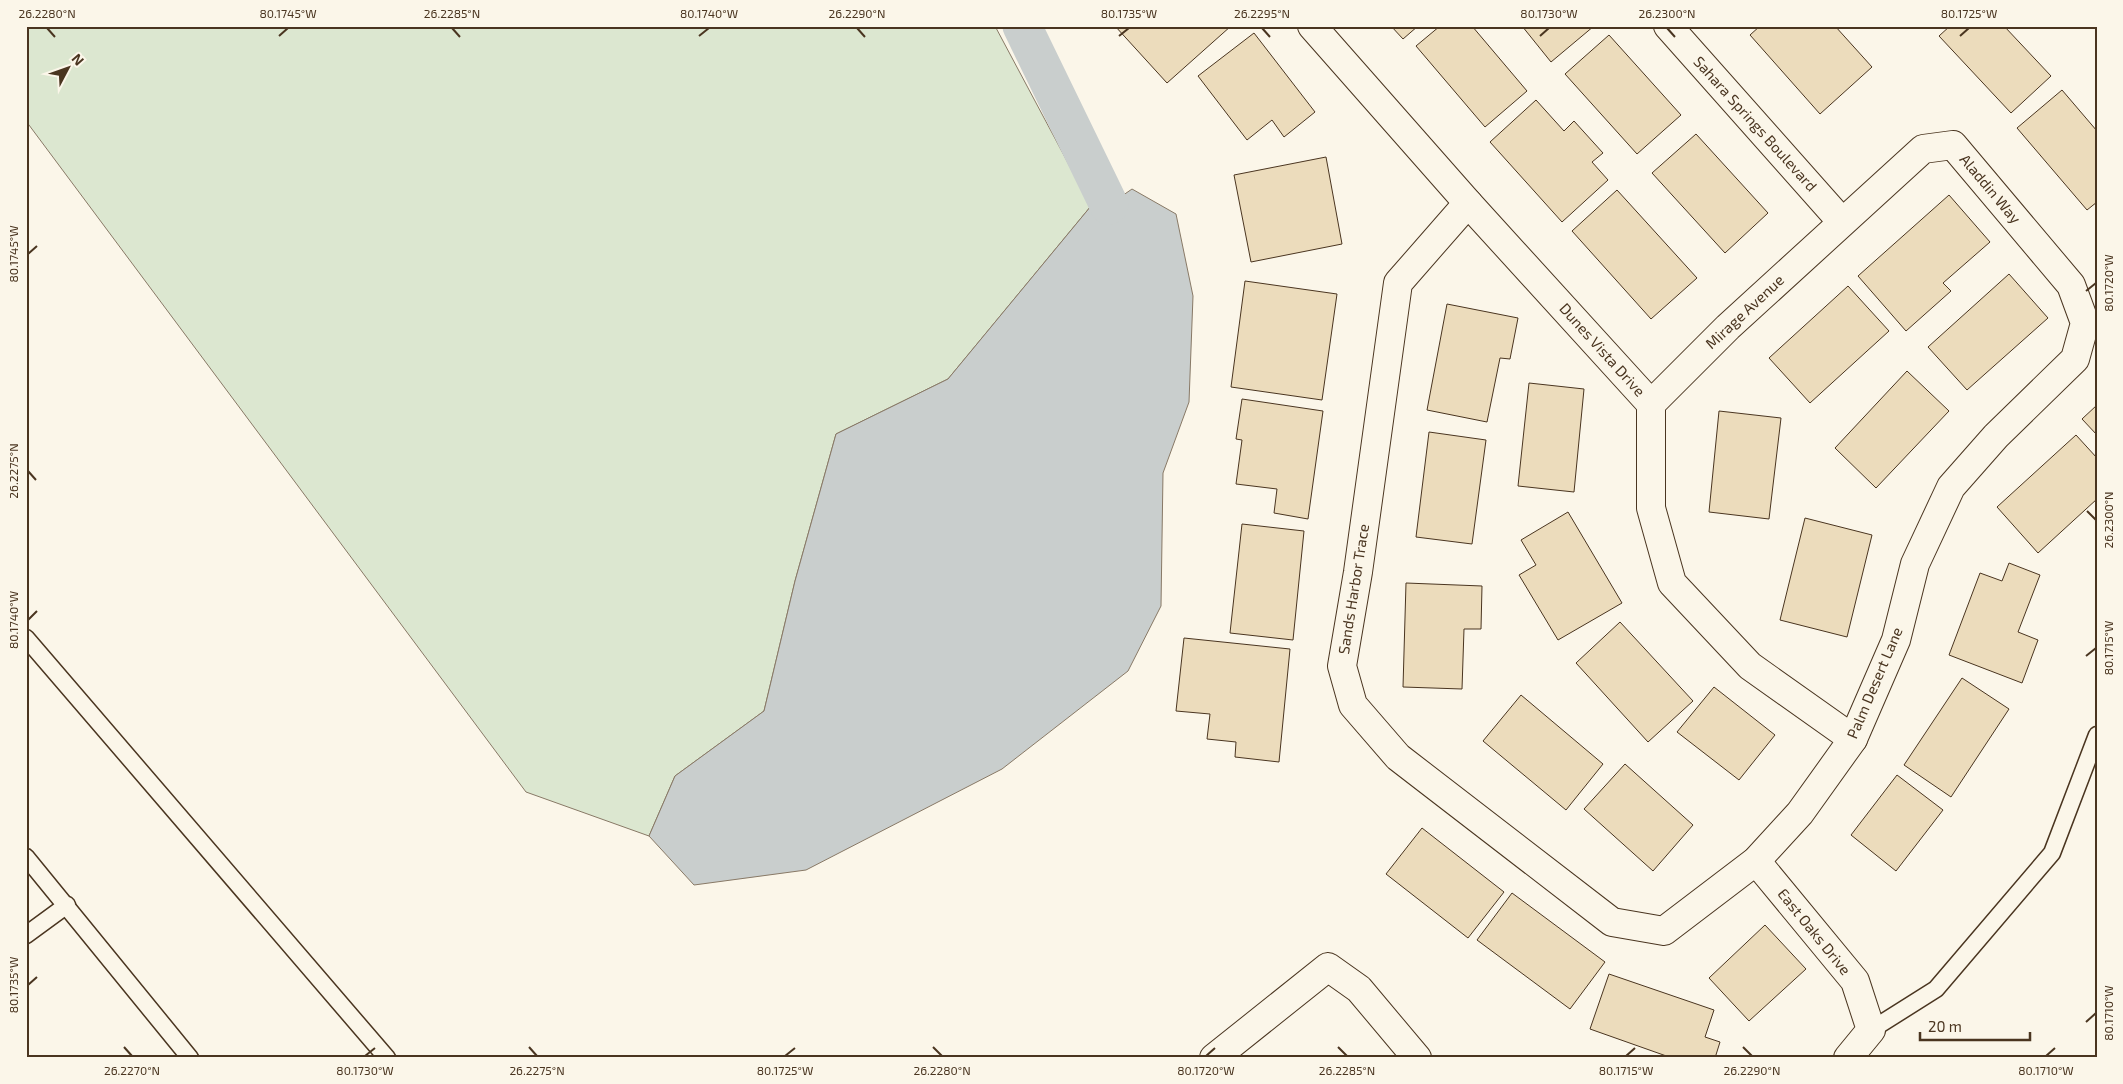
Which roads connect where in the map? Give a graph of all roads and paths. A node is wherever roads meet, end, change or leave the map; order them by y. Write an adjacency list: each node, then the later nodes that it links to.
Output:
1 (1312, 26): 3 (street, Dunes Vista Drive)
2 (1668, 26): 4 (street, Sahara Springs Boulevard)
3 (1468, 202): 6 (street, Dunes Vista Drive); 11 (street, Sands Harbor Trace)
4 (1842, 222): 5 (street, Aladdin Way); 6 (street, Mirage Avenue)
5 (2085, 323): 9 (street, Palm Desert Lane)
6 (1651, 404): 9 (street, Dunes Vista Drive)
7 (26, 638): 16 (lane)
8 (2097, 735): 14 (lane)
9 (1853, 740): 11 (street, Palm Desert Lane)
10 (26, 857): 12 (lane)
11 (1756, 861): 14 (street, East Oaks Drive)
12 (67, 905): 13 (lane); 15 (lane)
13 (26, 935)
14 (1871, 1030): 19 (street)
15 (190, 1058)
16 (386, 1058)
17 (1214, 1058): 18 (street)
18 (1417, 1058)
19 (1848, 1058)

